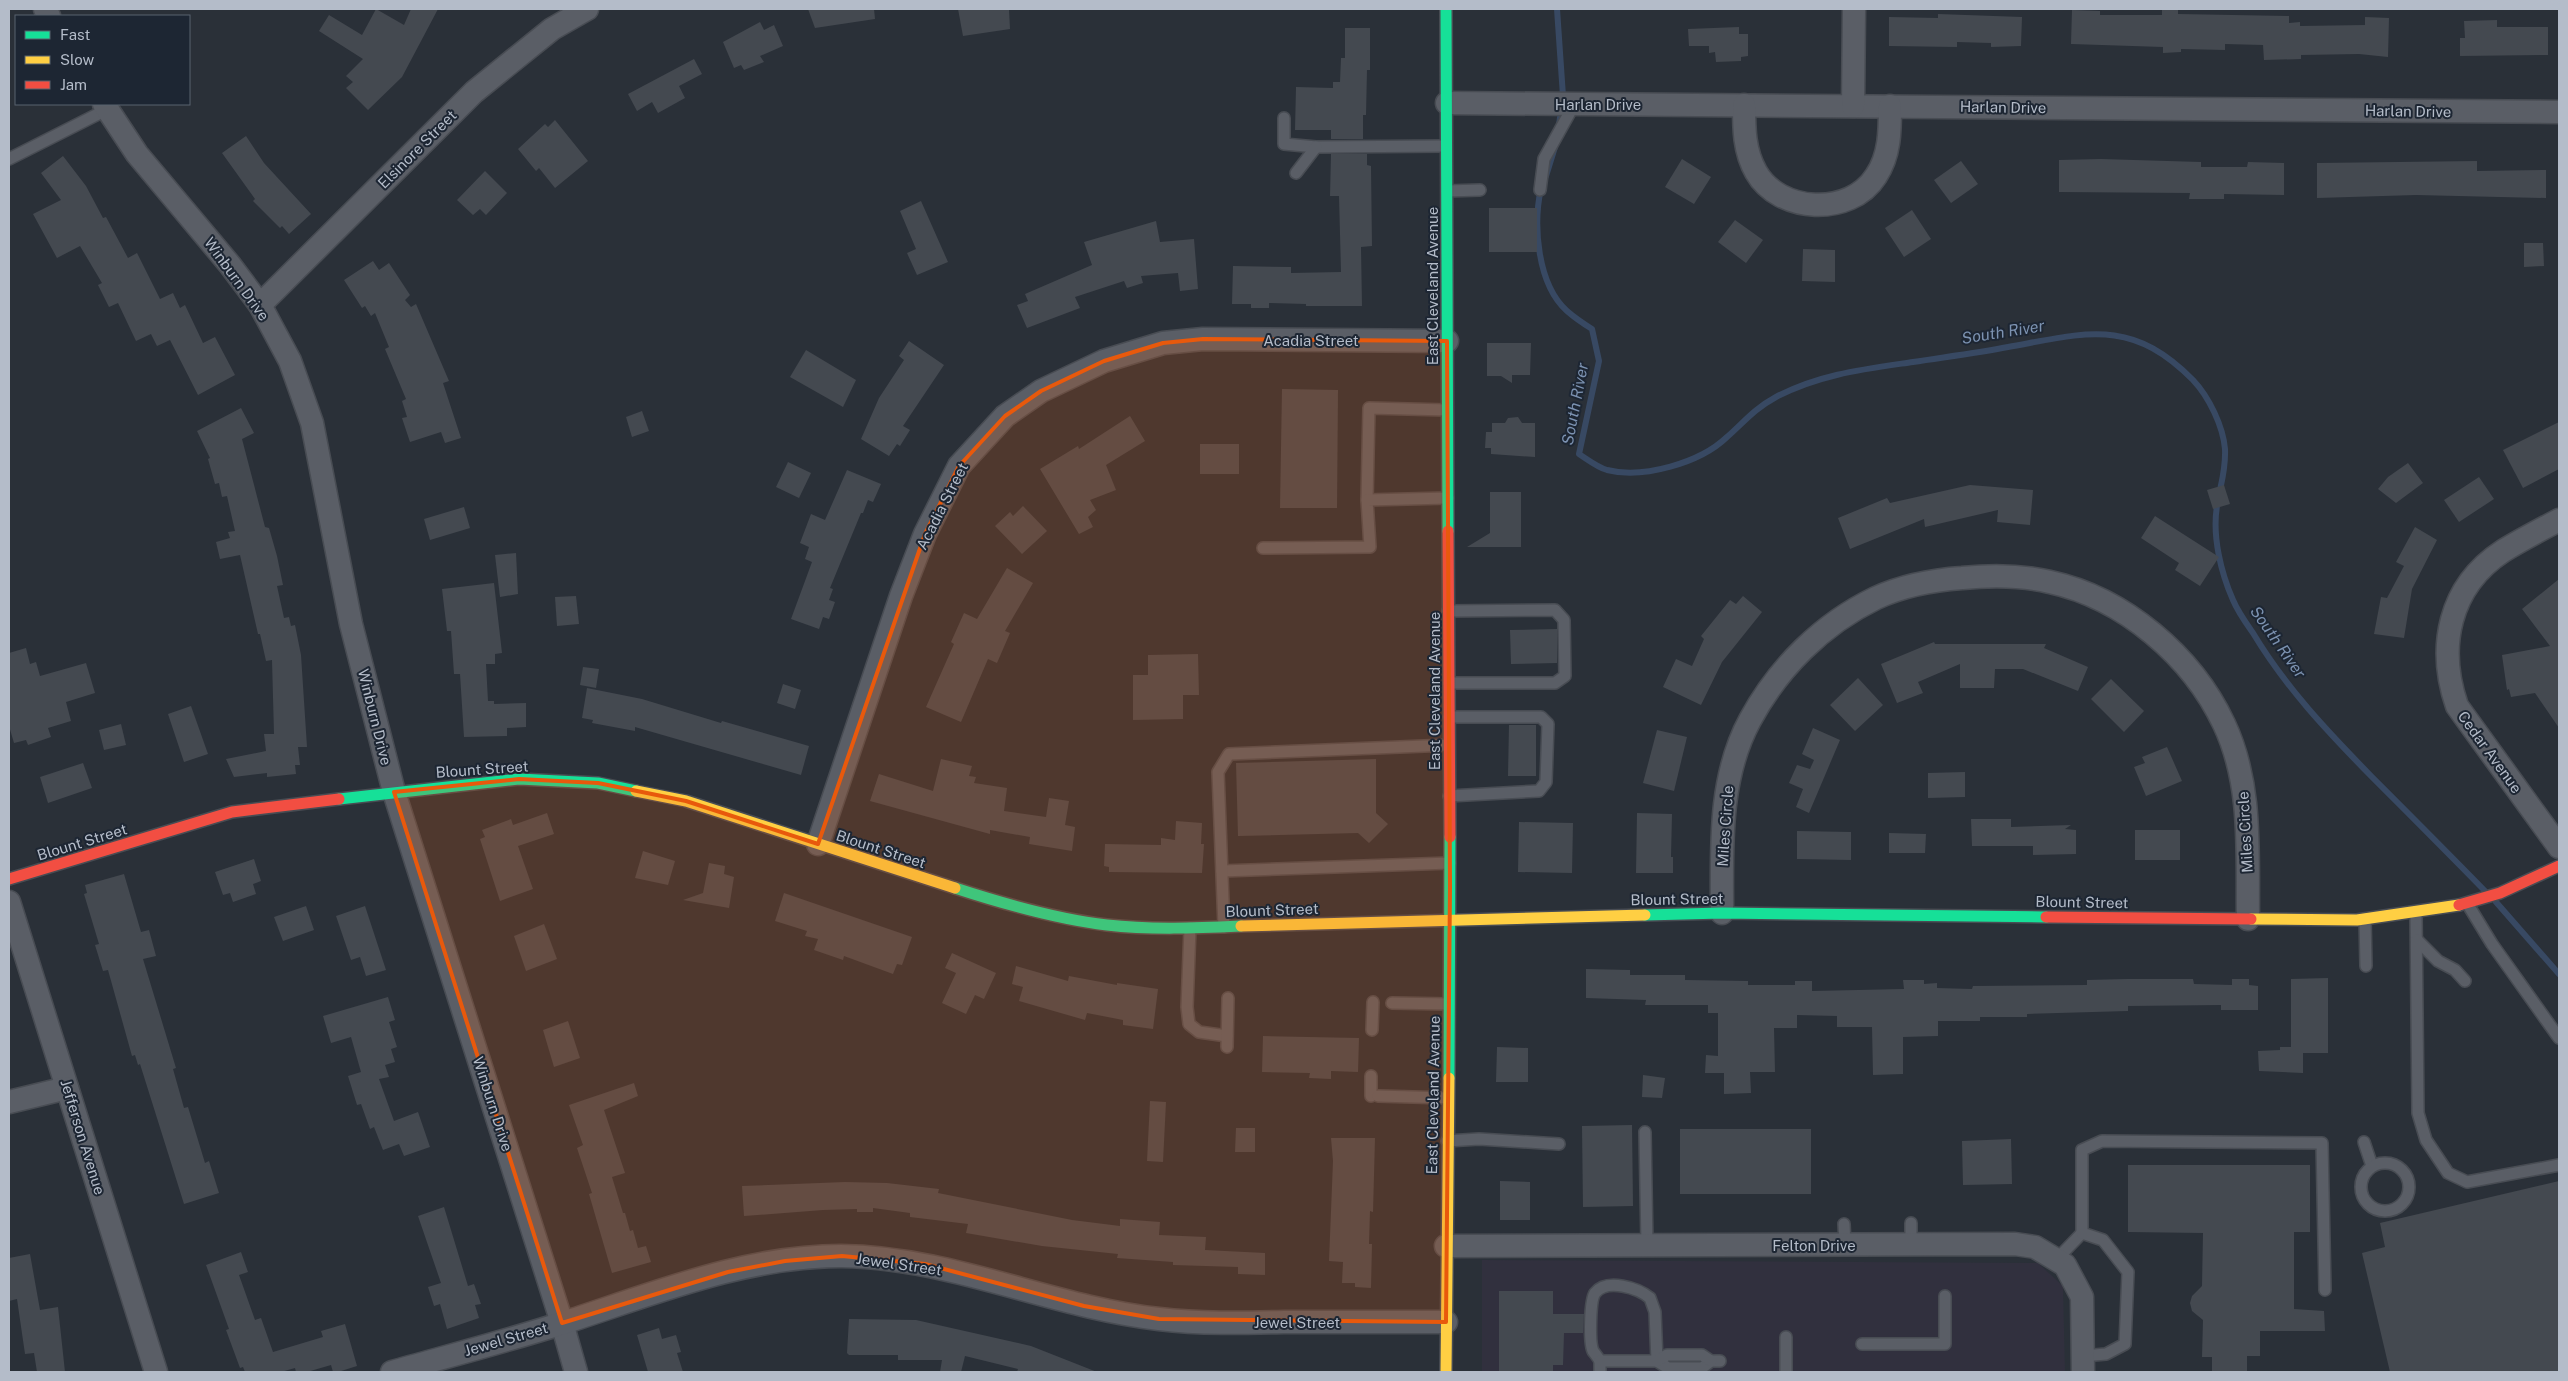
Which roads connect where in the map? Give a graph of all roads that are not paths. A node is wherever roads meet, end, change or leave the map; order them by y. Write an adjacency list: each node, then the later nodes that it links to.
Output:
1 (587, 9): 4 (street, Elsinore Street)
2 (1446, 9): 5 (street, East Cleveland Avenue)
3 (1854, 9): 9 (street)
4 (551, 19): 20 (street, Elsinore Street)
5 (1447, 102): 6 (street, Harlan Drive); 13 (street, East Cleveland Avenue)
6 (1575, 103): 7 (street, Harlan Drive); 18 (lane)
7 (1744, 105): 9 (street, Harlan Drive); 10 (street)
8 (106, 106): 15 (lane); 20 (street, Winburn Drive)
9 (1853, 106): 10 (street, Harlan Drive)
10 (1890, 106): 11 (street, Harlan Drive)
11 (2559, 112)
12 (1284, 118): 14 (lane)
13 (1447, 146): 14 (lane); 19 (street, East Cleveland Avenue)
14 (1316, 147): 16 (lane)
15 (9, 159)
16 (1296, 172)
17 (1480, 190): 19 (lane)
18 (1540, 190)
19 (1447, 191): 21 (street, East Cleveland Avenue)
20 (260, 305): 31 (street, Winburn Drive)
21 (1447, 340): 22 (street, East Cleveland Avenue); 33 (street, Acadia Street)
22 (1447, 410): 23 (street, East Cleveland Avenue); 24 (lane)
23 (1448, 498): 24 (lane); 27 (street, East Cleveland Avenue)
24 (1367, 500): 26 (lane)
25 (2559, 520): 34 (street, Cedar Avenue)
26 (1263, 548)
27 (1448, 611): 28 (street, East Cleveland Avenue); 28 (lane)
28 (1449, 683): 29 (street, East Cleveland Avenue)
29 (1449, 717): 30 (street, East Cleveland Avenue); 32 (lane)
30 (1449, 745): 32 (street, East Cleveland Avenue); 37 (lane)
31 (394, 792): 33 (street, Blount Street); 38 (street, Blount Street); 74 (street, Winburn Drive)
32 (1449, 796): 35 (street, East Cleveland Avenue)
33 (818, 844): 47 (street, Blount Street)
34 (2559, 847)
35 (1450, 863): 37 (lane); 43 (street, East Cleveland Avenue)
36 (2559, 866): 40 (street, Blount Street)
37 (1222, 872): 46 (lane)
38 (9, 879)
39 (9, 902): 58 (street, Jefferson Avenue)
40 (2466, 902): 42 (street, Blount Street); 56 (lane)
41 (1722, 913): 43 (street, Blount Street); 44 (street, Blount Street); 44 (street, Miles Circle)
42 (2416, 914): 45 (street, Blount Street); 48 (lane)
43 (1450, 919): 46 (street, Blount Street); 54 (street, East Cleveland Avenue)
44 (2248, 919): 45 (street, Blount Street)
45 (2365, 919): 49 (lane)
46 (1224, 927): 47 (street, Blount Street)
47 (1190, 928): 51 (lane)
48 (2416, 940): 50 (lane); 65 (lane)
49 (2366, 966)
50 (2465, 981)
51 (1228, 998)
52 (1373, 1002): 55 (lane)
53 (1392, 1002): 54 (lane)
54 (1449, 1004): 59 (street, East Cleveland Avenue)
55 (1372, 1030)
56 (2559, 1038)
57 (1371, 1076): 59 (lane)
58 (67, 1088): 60 (street); 81 (street, Jefferson Avenue)
59 (1448, 1098): 62 (street, East Cleveland Avenue)
60 (9, 1102)
61 (1645, 1132): 68 (lane)
62 (1447, 1141): 64 (lane); 69 (street, East Cleveland Avenue)
63 (2364, 1142): 66 (lane)
64 (1559, 1144)
65 (2559, 1164)
66 (2372, 1166): 66 (lane)
67 (2082, 1233): 70 (lane); 71 (lane); 79 (lane)
68 (1647, 1245): 69 (street, Felton Drive); 70 (street, Felton Drive)
69 (1446, 1246): 73 (street, East Cleveland Avenue)
70 (2056, 1260): 79 (street, Felton Drive)
71 (2325, 1290)
72 (1945, 1296): 76 (lane)
73 (1446, 1322): 74 (street, Jewel Street); 84 (street, East Cleveland Avenue)
74 (562, 1323): 82 (street, Jewel Street); 83 (street, Winburn Drive)
75 (1786, 1337): 85 (lane)
76 (1862, 1344)
77 (1657, 1361): 78 (lane); 80 (lane); 80 (lane)
78 (1716, 1361)
79 (2083, 1364)
80 (1600, 1366)
81 (156, 1372)
82 (392, 1372)
83 (576, 1372)
84 (1446, 1372)
85 (1786, 1372)

